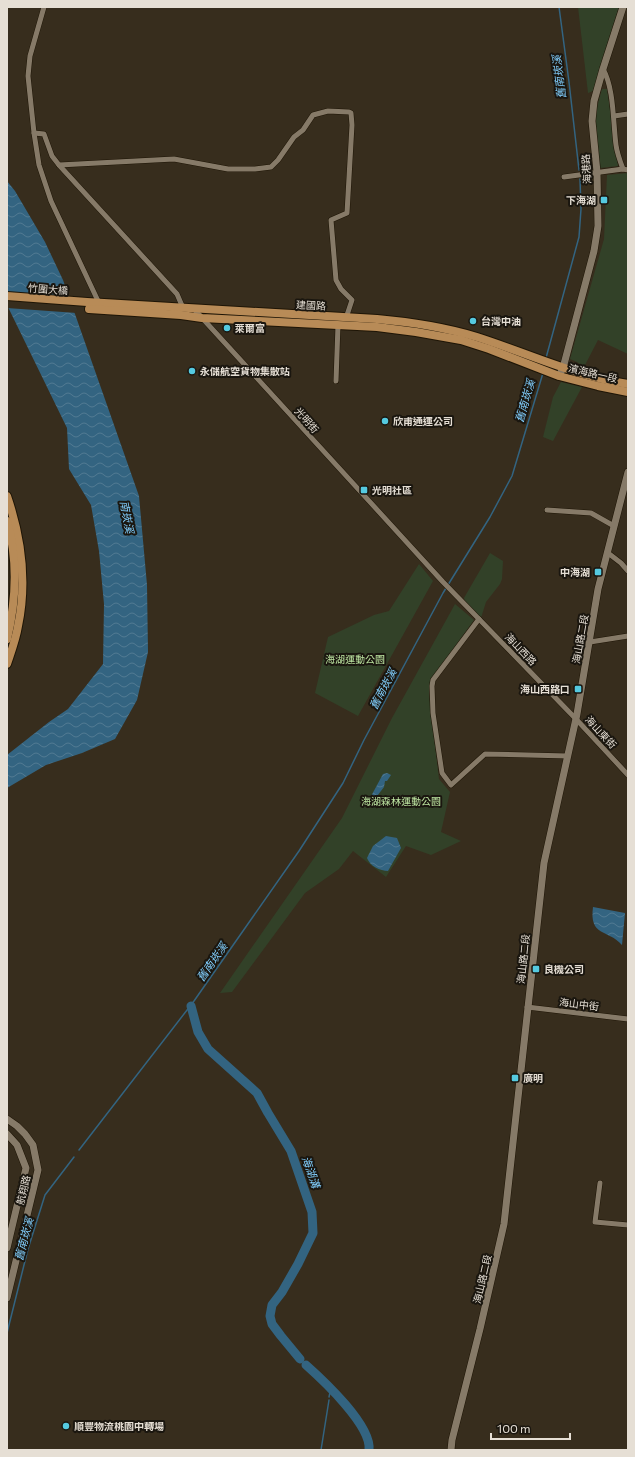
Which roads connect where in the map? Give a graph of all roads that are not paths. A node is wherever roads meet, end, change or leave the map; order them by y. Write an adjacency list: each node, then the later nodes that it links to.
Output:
1 (44, 7): 6 (street)
2 (623, 7): 3 (main road, 海港路)
3 (603, 69): 5 (street); 9 (main road, 海港路)
4 (628, 114): 5 (street)
5 (614, 116): 8 (street)
6 (34, 133): 7 (street); 12 (street)
7 (59, 165): 14 (street); 17 (street)
8 (625, 170): 9 (street)
9 (597, 172): 10 (street); 20 (main road, 海港路)
10 (564, 176)
11 (7, 296): 13 (main road, 竹圍大橋)
12 (99, 303): 13 (main road, 建國路); 14 (main road, 建國路)
13 (88, 305): 16 (main road, 建國路)
14 (183, 308): 15 (main road, 建國路)
15 (193, 308): 16 (street, 光明街); 17 (main road, 建國路)
16 (202, 318): 18 (main road, 建國路); 31 (street, 光明街)
17 (346, 318): 19 (main road, 建國路)
18 (338, 325): 19 (main road, 建國路); 21 (street)
19 (529, 360): 20 (main road)
20 (558, 371): 22 (main road, 濱海路一段); 23 (main road, 濱海路一段)
21 (336, 381)
22 (628, 384)
23 (628, 392)
24 (628, 472): 28 (main road, 海山路二段)
25 (7, 496): 36 (main road)
26 (547, 510): 28 (street)
27 (7, 521): 34 (main road)
28 (614, 526): 29 (main road, 海山路二段)
29 (608, 553): 30 (street); 35 (main road, 海山路二段)
30 (628, 571)
31 (443, 582): 32 (street, 海山西路)
32 (479, 619): 37 (street, 海山西路); 38 (street)
33 (628, 636): 35 (street)
34 (7, 639)
35 (590, 642): 37 (main road, 海山路二段)
36 (7, 664)
37 (576, 719): 38 (main road, 海山路二段); 39 (street, 海山東街)
38 (568, 756): 40 (main road, 海山路二段)
39 (628, 775)
40 (527, 1007): 41 (street, 海山中街); 48 (main road, 海山路二段)
41 (628, 1019)
42 (7, 1119): 47 (main road, 航翔路)
43 (7, 1134): 46 (main road, 航翔路)
44 (600, 1183): 45 (street)
45 (628, 1225)
46 (7, 1248)
47 (7, 1298)
48 (452, 1450)

